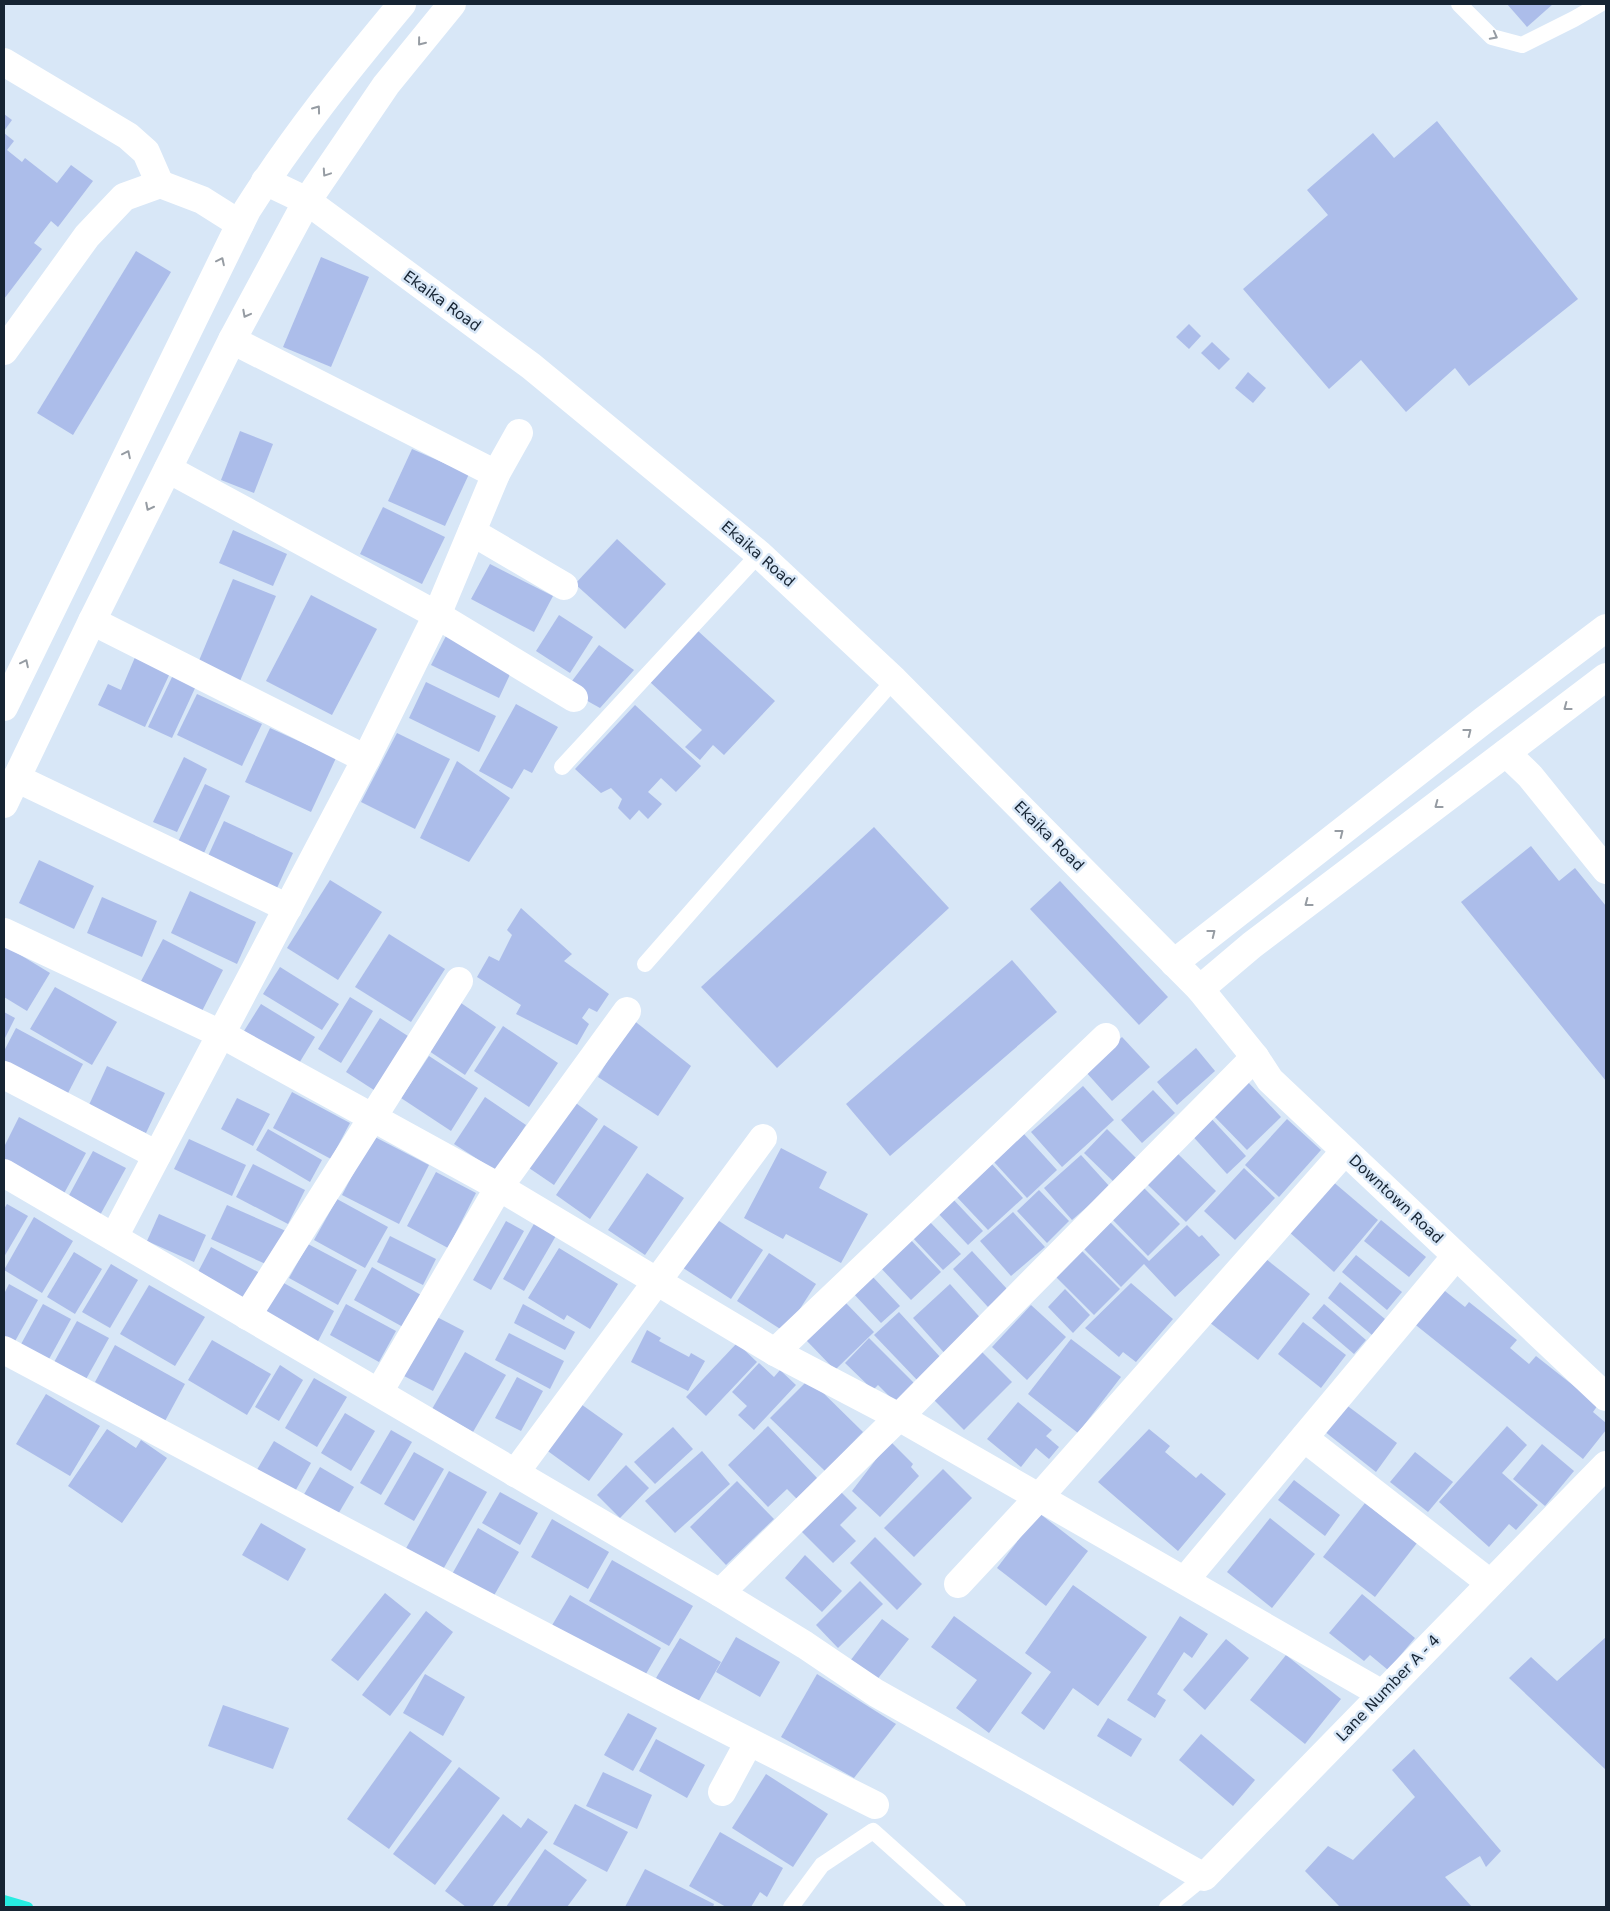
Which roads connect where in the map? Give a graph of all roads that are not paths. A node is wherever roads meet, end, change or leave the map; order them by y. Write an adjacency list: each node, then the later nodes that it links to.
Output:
1 (402, 4): 6 (street, one-way to 1)
2 (452, 4): 8 (street, one-way to 8)
3 (1458, 4): 4 (lane, one-way to 4)
4 (1600, 4)
5 (4, 62): 7 (street)
6 (265, 181): 8 (street, Ekaika Road); 9 (street)
7 (160, 184): 9 (street); 11 (street)
8 (307, 202): 10 (street, one-way to 10); 16 (street, Ekaika Road)
9 (240, 224): 24 (street, one-way to 9)
10 (232, 340): 13 (street); 14 (street)
11 (4, 351)
12 (519, 433): 14 (street)
13 (168, 469): 18 (street); 19 (street, one-way to 19)
14 (496, 474): 15 (street)
15 (472, 532): 17 (street); 18 (street)
16 (759, 554): 22 (street, Ekaika Road); 27 (lane)
17 (564, 586)
18 (437, 616): 23 (street); 26 (street)
19 (92, 621): 26 (street); 28 (street)
20 (1606, 628): 34 (street, one-way to 20)
21 (1606, 678): 25 (street, one-way to 25)
22 (894, 680): 33 (lane); 34 (street, Ekaika Road)
23 (574, 698)
24 (4, 707)
25 (1506, 753): 30 (street); 36 (street, one-way to 36)
26 (366, 759): 31 (street)
27 (562, 767)
28 (16, 778): 29 (street); 31 (street)
29 (4, 804)
30 (1606, 870)
31 (288, 908): 38 (street)
32 (4, 932): 38 (street)
33 (645, 964)
34 (1174, 964): 36 (street, Ekaika Road)
35 (459, 981): 42 (street)
36 (1200, 989): 40 (street, Downtown Road)
37 (627, 1011): 47 (street)
38 (222, 1034): 42 (street); 45 (street)
39 (1106, 1037): 53 (street)
40 (1255, 1057): 44 (street, Downtown Road); 56 (street)
41 (4, 1075): 45 (street)
42 (372, 1118): 47 (street); 51 (street)
43 (763, 1138): 50 (street)
44 (1345, 1151): 49 (street, Downtown Road); 60 (street)
45 (156, 1155): 48 (street)
46 (4, 1173): 48 (street)
47 (499, 1187): 50 (street); 54 (street)
48 (114, 1237): 51 (street)
49 (1456, 1256): 55 (street, Downtown Road); 57 (street)
50 (657, 1281): 53 (street); 59 (street)
51 (247, 1316): 54 (street)
52 (4, 1350): 66 (street)
53 (776, 1352): 56 (street)
54 (379, 1392): 59 (street)
55 (1606, 1397)
56 (899, 1417): 60 (street); 64 (street)
57 (1304, 1438): 61 (street); 62 (street)
58 (1606, 1465): 62 (street, Lane Number A - 4)
59 (515, 1473): 64 (street)
60 (1040, 1496): 61 (street); 63 (street)
61 (1185, 1580): 65 (street)
62 (1490, 1583): 65 (street, Lane Number A - 4)
63 (958, 1584)
64 (720, 1593): 69 (street)
65 (1382, 1694): 69 (street, Lane Number A - 4)
66 (749, 1742): 67 (street); 68 (street)
67 (722, 1792)
68 (875, 1805)
69 (1204, 1877): 72 (lane, Lane Number A - 4)
70 (791, 1907): 71 (lane)
71 (958, 1907)
72 (1167, 1907)

